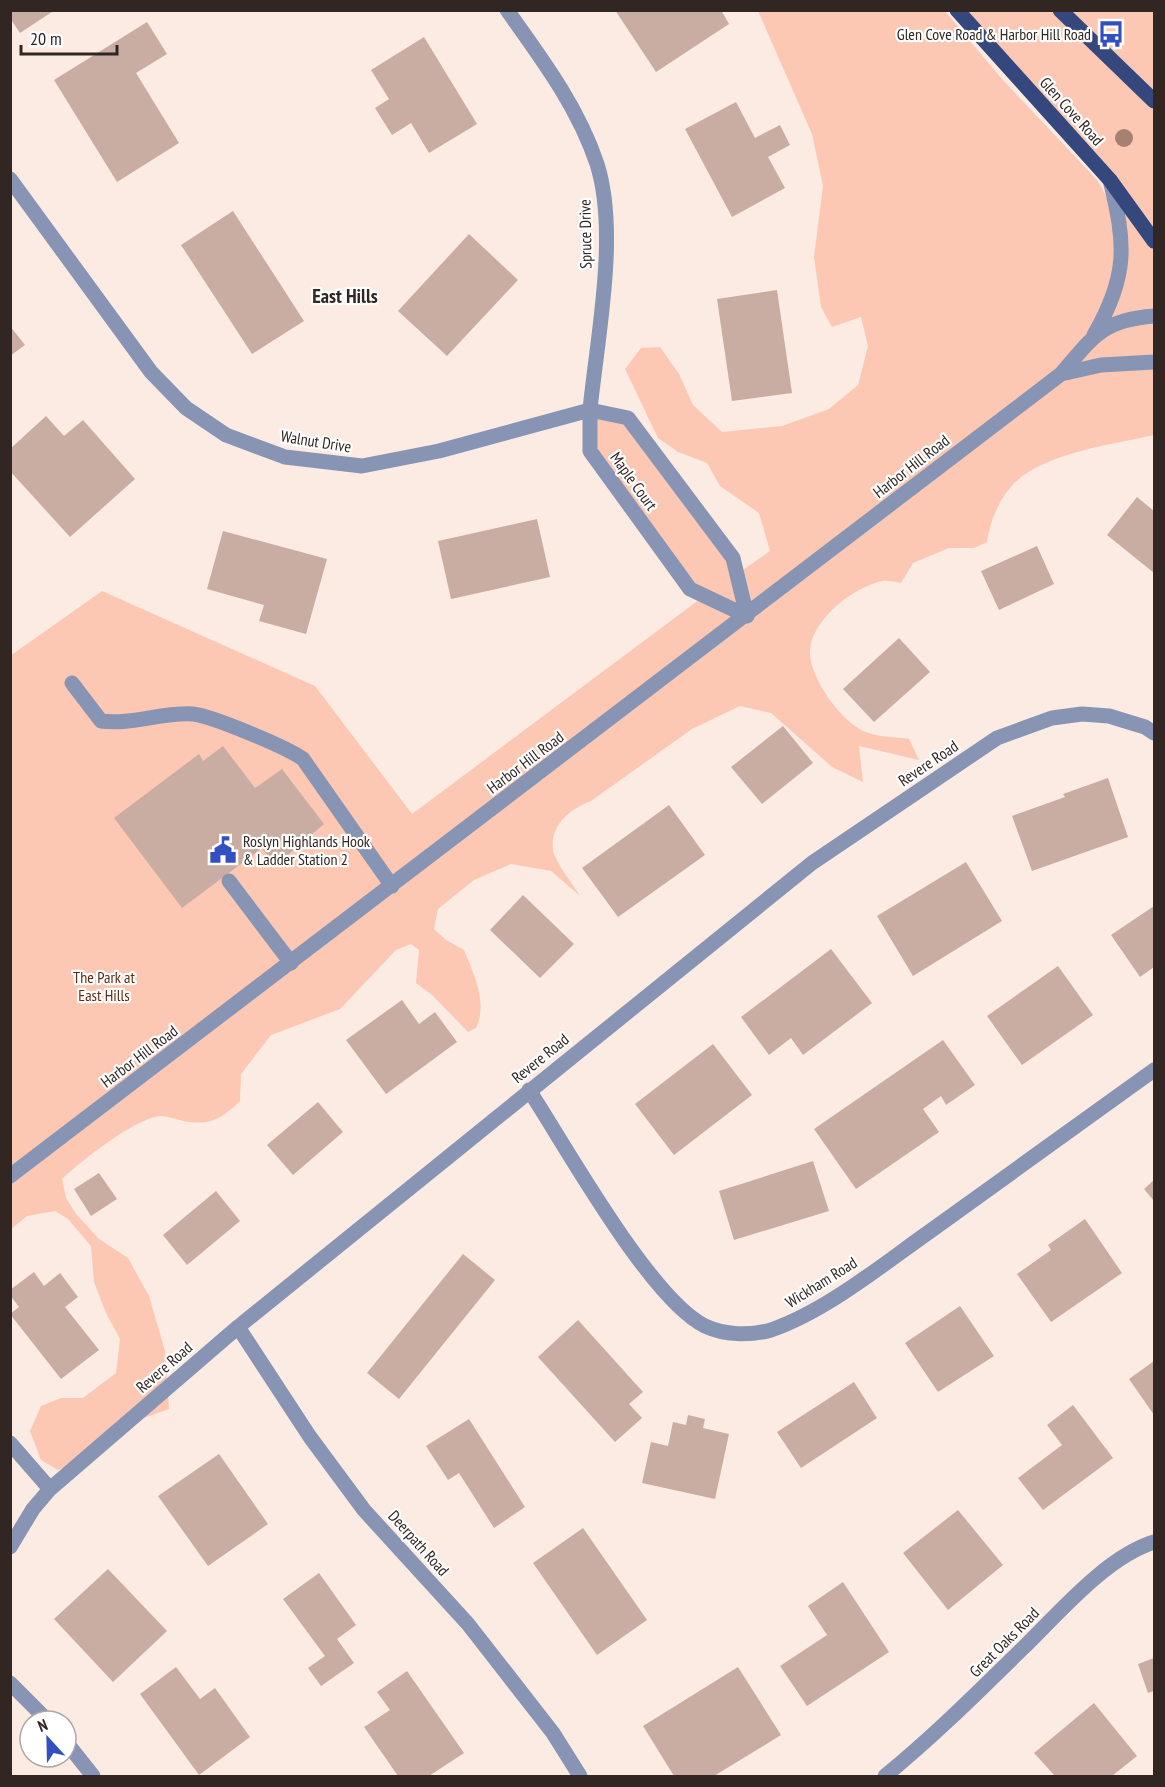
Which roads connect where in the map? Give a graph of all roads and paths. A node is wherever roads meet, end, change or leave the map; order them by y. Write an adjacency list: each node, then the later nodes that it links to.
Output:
1 (507, 10): 12 (street, Spruce Drive)
2 (957, 10): 6 (main road, Glen Cove Road)
3 (1059, 10): 4 (main road)
4 (1155, 101)
5 (10, 179): 12 (street, Walnut Drive)
6 (1110, 180): 7 (main road, Glen Cove Road); 9 (street)
7 (1155, 241)
8 (1155, 316): 9 (street, Harbor Hill Road)
9 (1092, 338): 11 (street, Harbor Hill Road)
10 (1155, 362): 11 (street, Harbor Hill Road)
11 (1060, 374): 13 (street, Harbor Hill Road)
12 (590, 410): 13 (street, Maple Court); 13 (street, Maple Court)
13 (747, 616): 17 (street, Harbor Hill Road)
14 (72, 682): 17 (street)
15 (1155, 734): 20 (street, Revere Road)
16 (229, 881): 18 (street)
17 (393, 886): 18 (street, Harbor Hill Road)
18 (291, 963): 21 (street, Harbor Hill Road)
19 (1155, 1070): 20 (street, Wickham Road)
20 (530, 1090): 22 (street, Revere Road)
21 (10, 1176)
22 (238, 1328): 24 (street, Revere Road); 31 (street, Deerpath Road)
23 (10, 1443): 24 (street)
24 (50, 1489): 26 (street, Revere Road)
25 (1155, 1542): 32 (street, Great Oaks Road)
26 (10, 1547)
27 (10, 1683): 28 (street)
28 (36, 1709)
29 (78, 1757): 30 (street)
30 (93, 1776)
31 (580, 1776)
32 (885, 1776)

